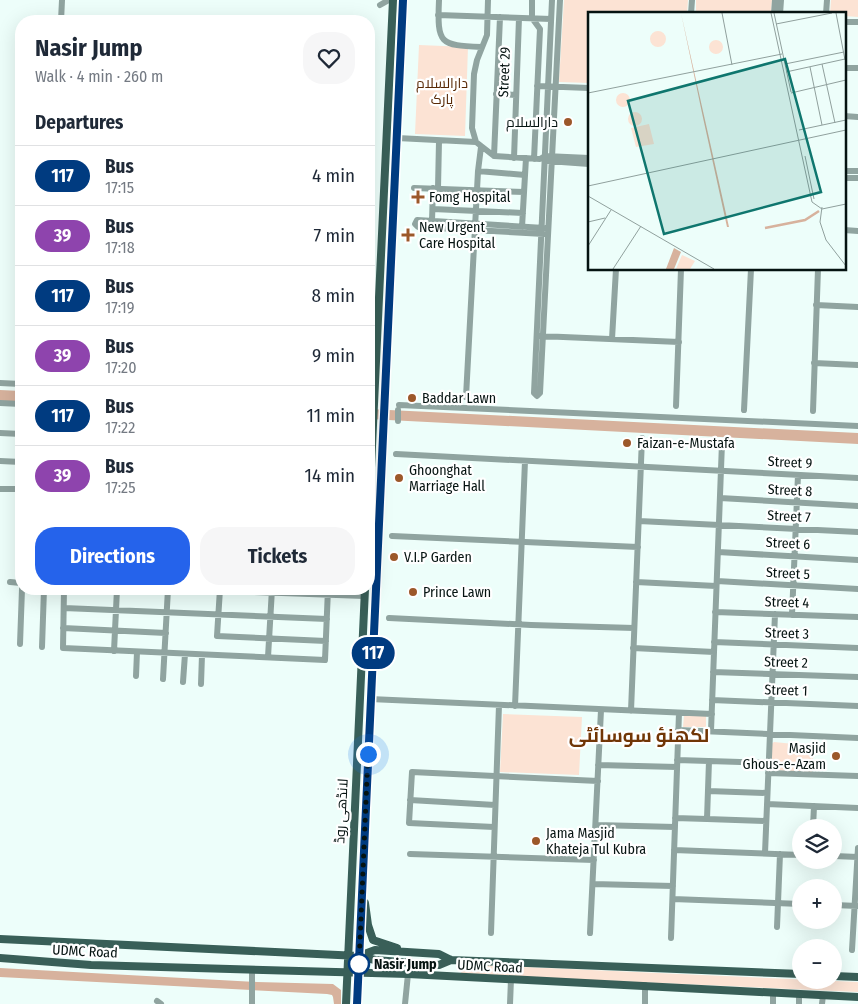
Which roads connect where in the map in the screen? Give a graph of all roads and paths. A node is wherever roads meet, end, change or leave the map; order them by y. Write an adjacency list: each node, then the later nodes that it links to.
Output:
1 (62, 0): 11 (street)
2 (389, 0): 10 (street)
3 (393, 0): 53 (main road)
4 (403, 0): 24 (main road, لانڈھی روڈ)
5 (439, 0): 12 (street)
6 (488, 0): 13 (street)
7 (532, 0): 16 (street)
8 (552, 0): 17 (street)
9 (560, 0): 20 (street)
10 (380, 6)
11 (61, 15)
12 (438, 15): 13 (street); 18 (street)
13 (488, 17): 14 (street); 18 (street)
14 (500, 17): 15 (street); 22 (street)
15 (519, 18): 16 (street); 23 (street, Street 29)
16 (532, 18): 17 (street); 19 (street)
17 (551, 19): 20 (street)
18 (482, 47): 26 (street)
19 (537, 86): 20 (street); 32 (street)
20 (551, 87): 21 (street); 32 (street)
21 (588, 88)
22 (496, 94): 23 (street); 28 (street)
23 (516, 95): 29 (street, Street 29)
24 (397, 138): 25 (street); 149 (main road, لانڈھی روڈ)
25 (440, 141): 26 (street); 37 (street)
26 (476, 142): 27 (street)
27 (482, 147): 28 (street); 34 (street)
28 (494, 156): 29 (street)
29 (514, 158): 30 (street)
30 (526, 158): 32 (street); 35 (street)
31 (588, 158): 32 (street)
32 (544, 159): 33 (street); 46 (street)
33 (588, 164)
34 (478, 171): 35 (street); 38 (street)
35 (525, 175): 39 (street)
36 (414, 188): 37 (street)
37 (436, 188): 38 (street); 40 (street)
38 (477, 190): 39 (street); 41 (street)
39 (524, 192): 42 (street)
40 (433, 209): 41 (street); 43 (street)
41 (476, 210): 42 (street); 44 (street)
42 (523, 213): 45 (street)
43 (432, 221): 44 (street); 44 (street)
44 (475, 227): 45 (street); 46 (street); 61 (street)
45 (522, 227): 46 (street)
46 (544, 231): 54 (street)
47 (616, 270): 55 (street)
48 (681, 270): 56 (street)
49 (751, 270): 65 (street)
50 (818, 270): 51 (street)
51 (816, 305): 52 (street); 57 (street)
52 (858, 307)
53 (375, 316)
54 (540, 336): 54 (street); 55 (street)
55 (612, 339): 56 (street)
56 (678, 342): 64 (street)
57 (814, 363): 58 (street); 66 (street)
58 (858, 365)
59 (0, 383): 60 (street)
60 (15, 384)
61 (466, 398)
62 (0, 403): 63 (street)
63 (15, 404)
64 (676, 406)
65 (744, 410)
66 (813, 411)
67 (398, 422): 68 (street)
68 (858, 426)
69 (0, 433): 70 (street)
70 (15, 434)
71 (642, 438): 77 (street)
72 (722, 443): 78 (street)
73 (396, 454): 74 (street, Street 9)
74 (525, 461): 77 (street, Street 9); 91 (street)
75 (0, 462): 76 (street)
76 (15, 462)
77 (641, 467): 78 (street, Street 9); 86 (street)
78 (721, 472): 79 (street, Street 9); 83 (street)
79 (798, 475): 80 (street, Street 9); 84 (street)
80 (858, 478)
81 (0, 488): 82 (street)
82 (15, 489)
83 (720, 498): 84 (street, Street 8); 87 (street)
84 (797, 503): 85 (street, Street 8); 88 (street)
85 (858, 506)
86 (639, 521): 87 (street, Street 7); 92 (street)
87 (719, 525): 88 (street, Street 7); 93 (street)
88 (795, 529): 89 (street, Street 7); 94 (street)
89 (858, 532)
90 (392, 536): 91 (street)
91 (522, 542): 92 (street); 122 (street)
92 (638, 547): 98 (street)
93 (718, 552): 94 (street, Street 6); 99 (street)
94 (794, 556): 95 (street, Street 6); 100 (street)
95 (858, 560)
96 (10, 582): 97 (street)
97 (15, 582)
98 (636, 582): 99 (street, Street 5); 124 (street)
99 (716, 584): 100 (street, Street 5); 114 (street)
100 (793, 585): 101 (street, Street 5); 117 (street)
101 (858, 589)
102 (22, 595): 130 (street)
103 (44, 595): 132 (street)
104 (64, 595): 111 (street)
105 (117, 595): 112 (street)
106 (169, 595): 113 (street)
107 (220, 595): 115 (street)
108 (271, 595): 118 (street)
109 (328, 595): 121 (street)
110 (365, 595): 208 (main road, لانڈھی روڈ)
111 (64, 608): 112 (street); 123 (street)
112 (116, 610): 113 (street); 125 (street)
113 (167, 612): 115 (street); 126 (street)
114 (715, 612): 116 (street, Street 4); 129 (street)
115 (219, 614): 118 (street); 127 (street)
116 (775, 614): 117 (street, Street 4); 131 (street)
117 (792, 615): 119 (street, Street 4)
118 (270, 616): 121 (street); 127 (street)
119 (858, 617)
120 (389, 618): 122 (street)
121 (327, 619): 128 (street)
122 (518, 625): 124 (street); 153 (street)
123 (63, 628): 125 (street); 135 (street)
124 (634, 628): 133 (street)
125 (115, 630): 126 (street); 135 (street)
126 (166, 632): 138 (street)
127 (269, 639): 128 (street); 141 (street)
128 (326, 641): 141 (street)
129 (714, 642): 131 (street, Street 3); 137 (street)
130 (20, 644)
131 (774, 644): 134 (street, Street 3); 143 (street)
132 (42, 647)
133 (634, 648): 137 (street); 156 (street)
134 (858, 648)
135 (114, 651): 136 (street)
136 (137, 652): 138 (street); 144 (street)
137 (714, 652): 142 (street)
138 (165, 653): 139 (street); 146 (street)
139 (185, 654): 140 (street); 147 (street)
140 (202, 655): 141 (street); 148 (street)
141 (268, 657)
142 (713, 672): 143 (street, Street 2); 150 (street)
143 (772, 674): 145 (street, Street 2); 151 (street)
144 (136, 676)
145 (858, 677)
146 (164, 679)
147 (183, 682)
148 (201, 684)
149 (370, 699): 152 (street); 195 (main road, لانڈھی روڈ)
150 (712, 700): 151 (street, Street 1); 158 (street)
151 (771, 702): 154 (street, Street 1); 161 (street)
152 (499, 705): 153 (street); 168 (street)
153 (515, 706): 155 (street)
154 (858, 706)
155 (601, 710): 156 (street); 166 (street)
156 (631, 711): 157 (street)
157 (679, 713): 158 (street); 159 (street)
158 (712, 714): 160 (street)
159 (678, 730): 160 (street); 165 (street)
160 (711, 731): 161 (street)
161 (770, 734): 162 (street); 164 (street)
162 (858, 738)
163 (709, 761): 164 (street); 165 (street); 171 (street)
164 (769, 763): 167 (street)
165 (677, 764): 166 (street); 178 (street)
166 (598, 765): 170 (street)
167 (768, 773): 169 (street); 172 (street)
168 (496, 776): 170 (street); 173 (street); 175 (street)
169 (858, 776)
170 (598, 781): 182 (street)
171 (708, 791): 172 (street); 179 (street)
172 (768, 793): 174 (street)
173 (410, 800): 175 (street); 184 (street)
174 (767, 804): 176 (street); 181 (street)
175 (495, 805): 184 (street)
176 (814, 806): 177 (street); 180 (street)
177 (858, 808)
178 (675, 818): 179 (street); 183 (street)
179 (707, 819): 181 (street)
180 (813, 819)
181 (766, 821): 187 (street)
182 (596, 825): 183 (street); 194 (street)
183 (675, 827): 186 (street)
184 (494, 828): 191 (street)
185 (858, 848): 193 (street)
186 (674, 850): 187 (street); 197 (street)
187 (765, 853): 189 (street)
188 (410, 854): 191 (street)
189 (780, 854): 190 (street); 199 (street)
190 (792, 855)
191 (493, 856): 194 (street); 204 (street)
192 (842, 856): 193 (street)
193 (858, 857): 202 (street)
194 (594, 860): 196 (street)
195 (363, 864): 209 (main road, لانڈھی روڈ); 211 (main road)
196 (593, 884): 197 (street); 205 (street)
197 (673, 886): 198 (street)
198 (672, 899): 199 (street); 206 (street)
199 (778, 903): 200 (street); 203 (street)
200 (792, 904)
201 (842, 905): 202 (street)
202 (856, 906): 210 (street)
203 (777, 927)
204 (491, 933)
205 (590, 933)
206 (671, 938)
207 (0, 939): 212 (main road)
208 (348, 939): 209 (main road); 212 (main road, لانڈھی روڈ)
209 (360, 939): 213 (main road, لانڈھی روڈ)
210 (852, 950)
211 (407, 952): 213 (main road); 215 (main road)
212 (347, 955): 213 (main road); 216 (main road, لانڈھی روڈ)
213 (359, 956): 215 (main road); 217 (main road, لانڈھی روڈ)
214 (0, 958): 218 (main road, UDMC Road)
215 (451, 960): 220 (main road, UDMC Road); 221 (main road)
216 (347, 972): 217 (main road, UDMC Road); 218 (main road, UDMC Road); 231 (main road, لانڈھی روڈ)
217 (359, 973): 219 (main road, UDMC Road); 232 (main road, لانڈھی روڈ)
218 (252, 974): 230 (street)
219 (408, 974): 221 (main road, UDMC Road); 233 (street)
220 (792, 974)
221 (450, 976): 224 (main road, UDMC Road)
222 (842, 976): 223 (main road)
223 (858, 977)
224 (510, 979): 225 (main road, UDMC Road); 234 (street)
225 (645, 986): 226 (main road, UDMC Road); 235 (street)
226 (773, 992): 227 (main road, UDMC Road); 236 (street)
227 (799, 994): 228 (main road, UDMC Road); 237 (street)
228 (823, 995): 229 (main road, UDMC Road); 238 (street)
229 (858, 997)
230 (252, 1004)
231 (346, 1004)
232 (357, 1004)
233 (405, 1004)
234 (510, 1004)
235 (645, 1004)
236 (773, 1004)
237 (799, 1004)
238 (822, 1004)

